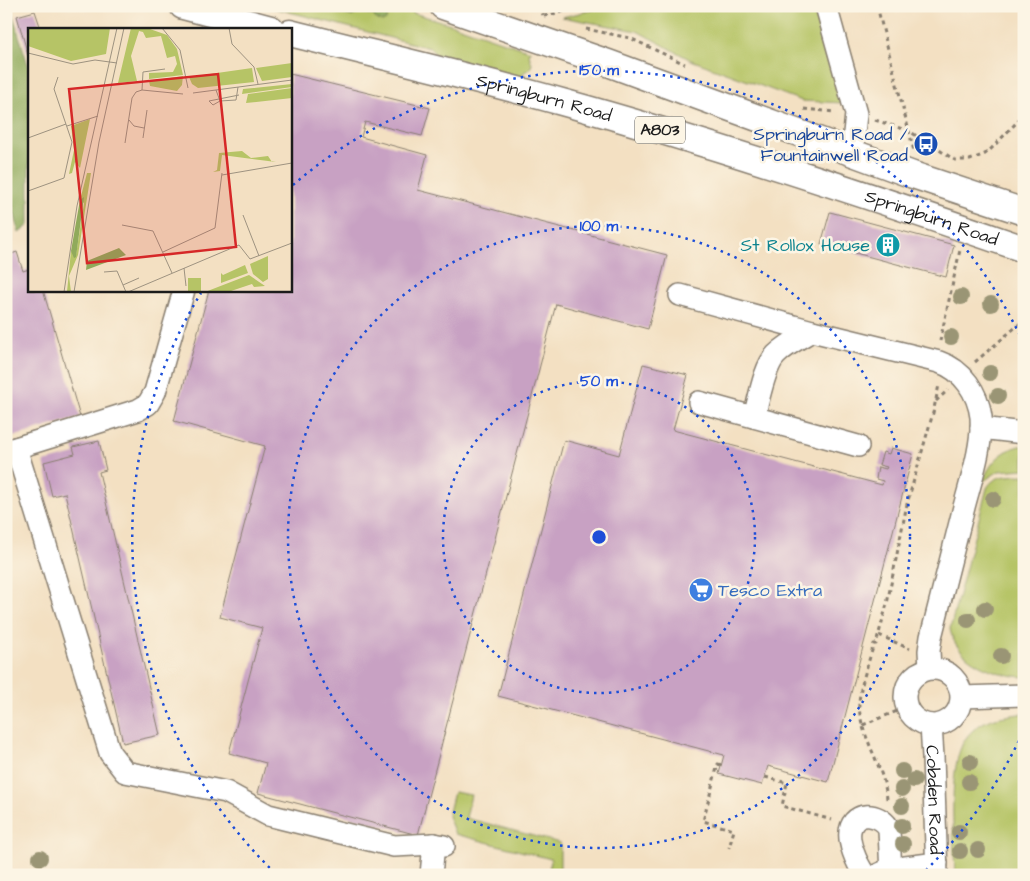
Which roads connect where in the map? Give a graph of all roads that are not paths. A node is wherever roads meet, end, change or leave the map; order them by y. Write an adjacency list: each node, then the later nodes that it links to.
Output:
1 (183, 6): 4 (main road)
2 (443, 6): 6 (main road, Springburn Road / A803)
3 (826, 6): 6 (street)
4 (267, 28)
5 (291, 33): 8 (main road, Springburn Road / A803)
6 (852, 152): 7 (main road, Springburn Road / A803)
7 (1024, 212)
8 (1024, 249)
9 (184, 291): 17 (street)
10 (680, 295): 11 (street)
11 (812, 331): 13 (street); 14 (street)
12 (699, 402): 13 (street)
13 (754, 417): 16 (street)
14 (981, 428): 15 (street); 18 (street)
15 (1024, 433)
16 (858, 446)
17 (11, 450): 24 (street)
18 (930, 663): 20 (street); 21 (street)
19 (1024, 695): 20 (street)
20 (962, 697): 21 (street)
21 (930, 725): 22 (street, Cobden Road)
22 (937, 869): 23 (street)
23 (886, 873): 25 (street)
24 (431, 875)
25 (866, 875)

